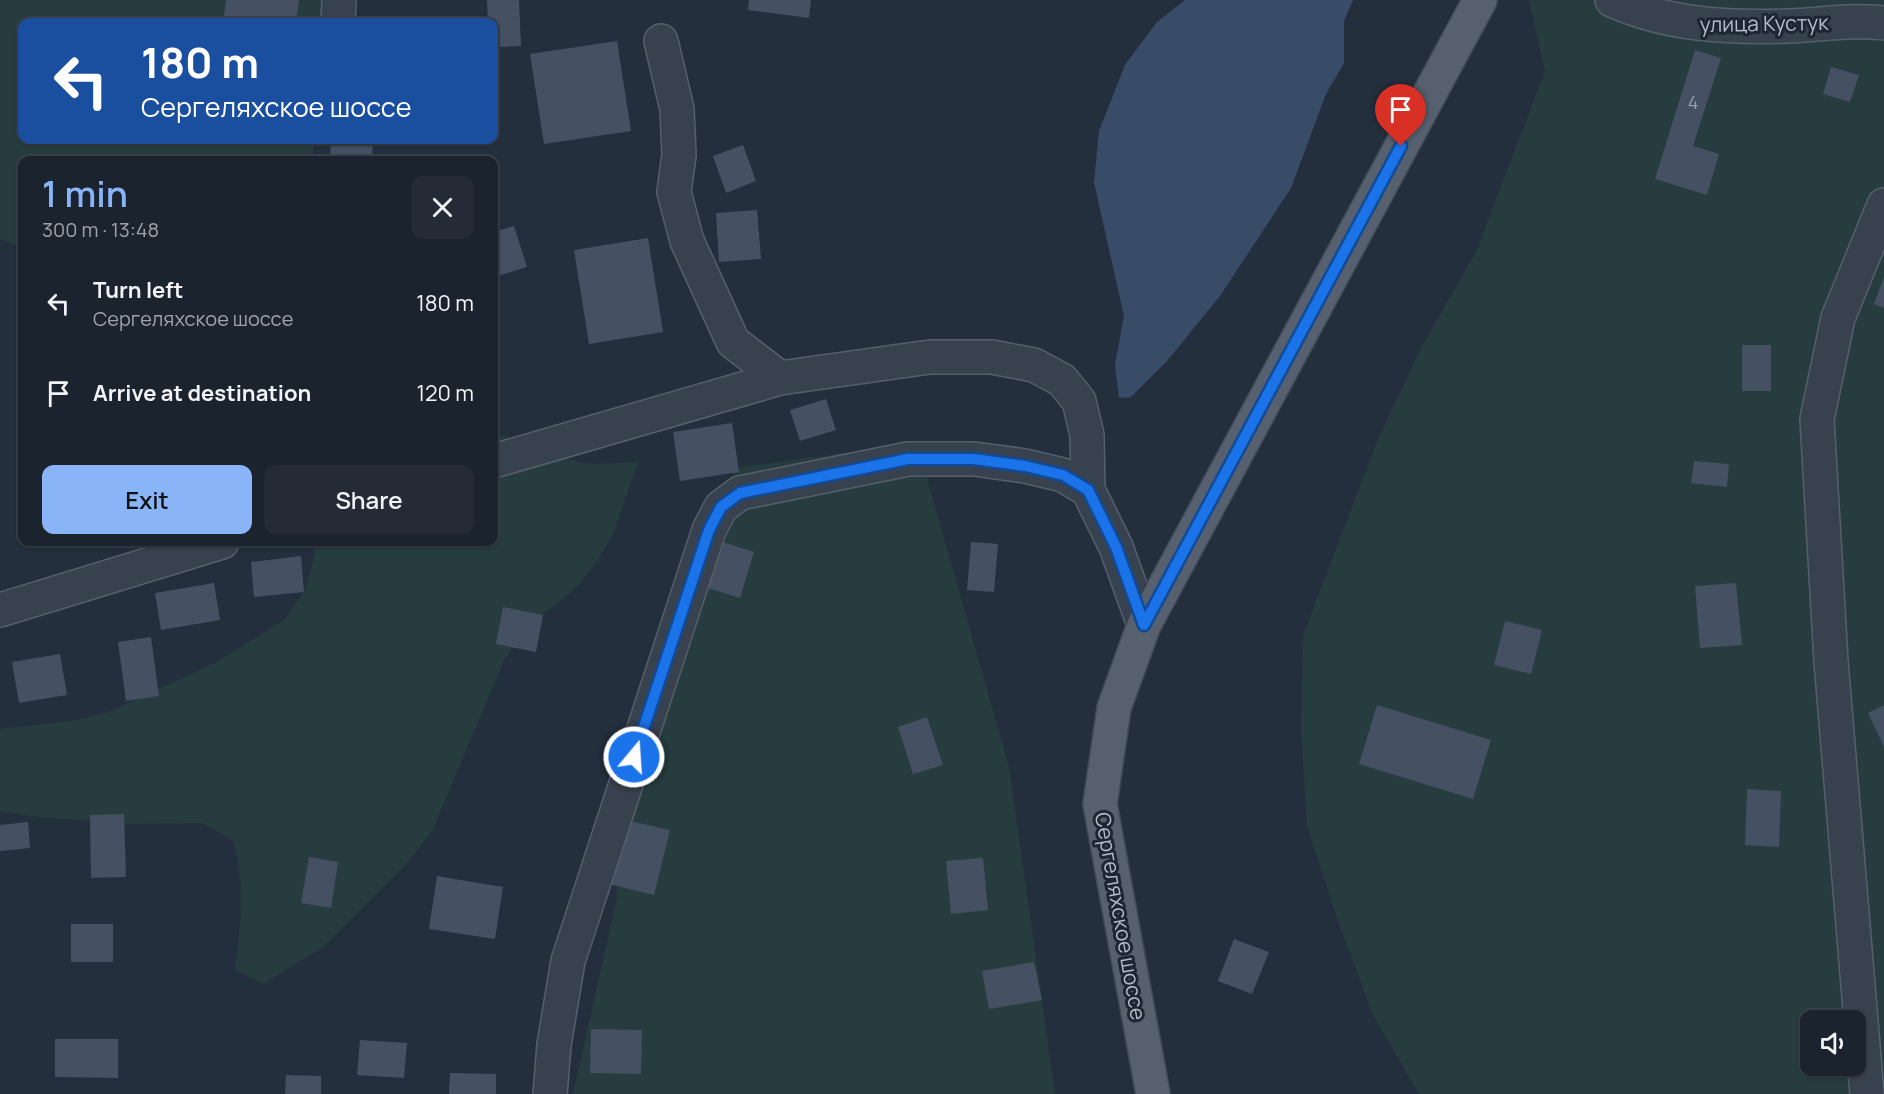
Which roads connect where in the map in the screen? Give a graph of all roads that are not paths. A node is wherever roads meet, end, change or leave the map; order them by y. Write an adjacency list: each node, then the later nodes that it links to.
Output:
1 (339, 0): 4 (street)
2 (1480, 0): 13 (main road, Сергеляхское шоссе)
3 (1612, 0): 5 (street, улица Кустук)
4 (338, 18)
5 (1884, 23)
6 (661, 41): 8 (street)
7 (1884, 205): 15 (street)
8 (780, 378): 9 (street); 10 (street)
9 (498, 460)
10 (1088, 490): 13 (street); 16 (street)
11 (209, 546): 12 (street)
12 (0, 610)
13 (1144, 625): 17 (main road, Сергеляхское шоссе)
14 (1884, 1042): 15 (street)
15 (1866, 1082)
16 (550, 1094)
17 (1153, 1094)

